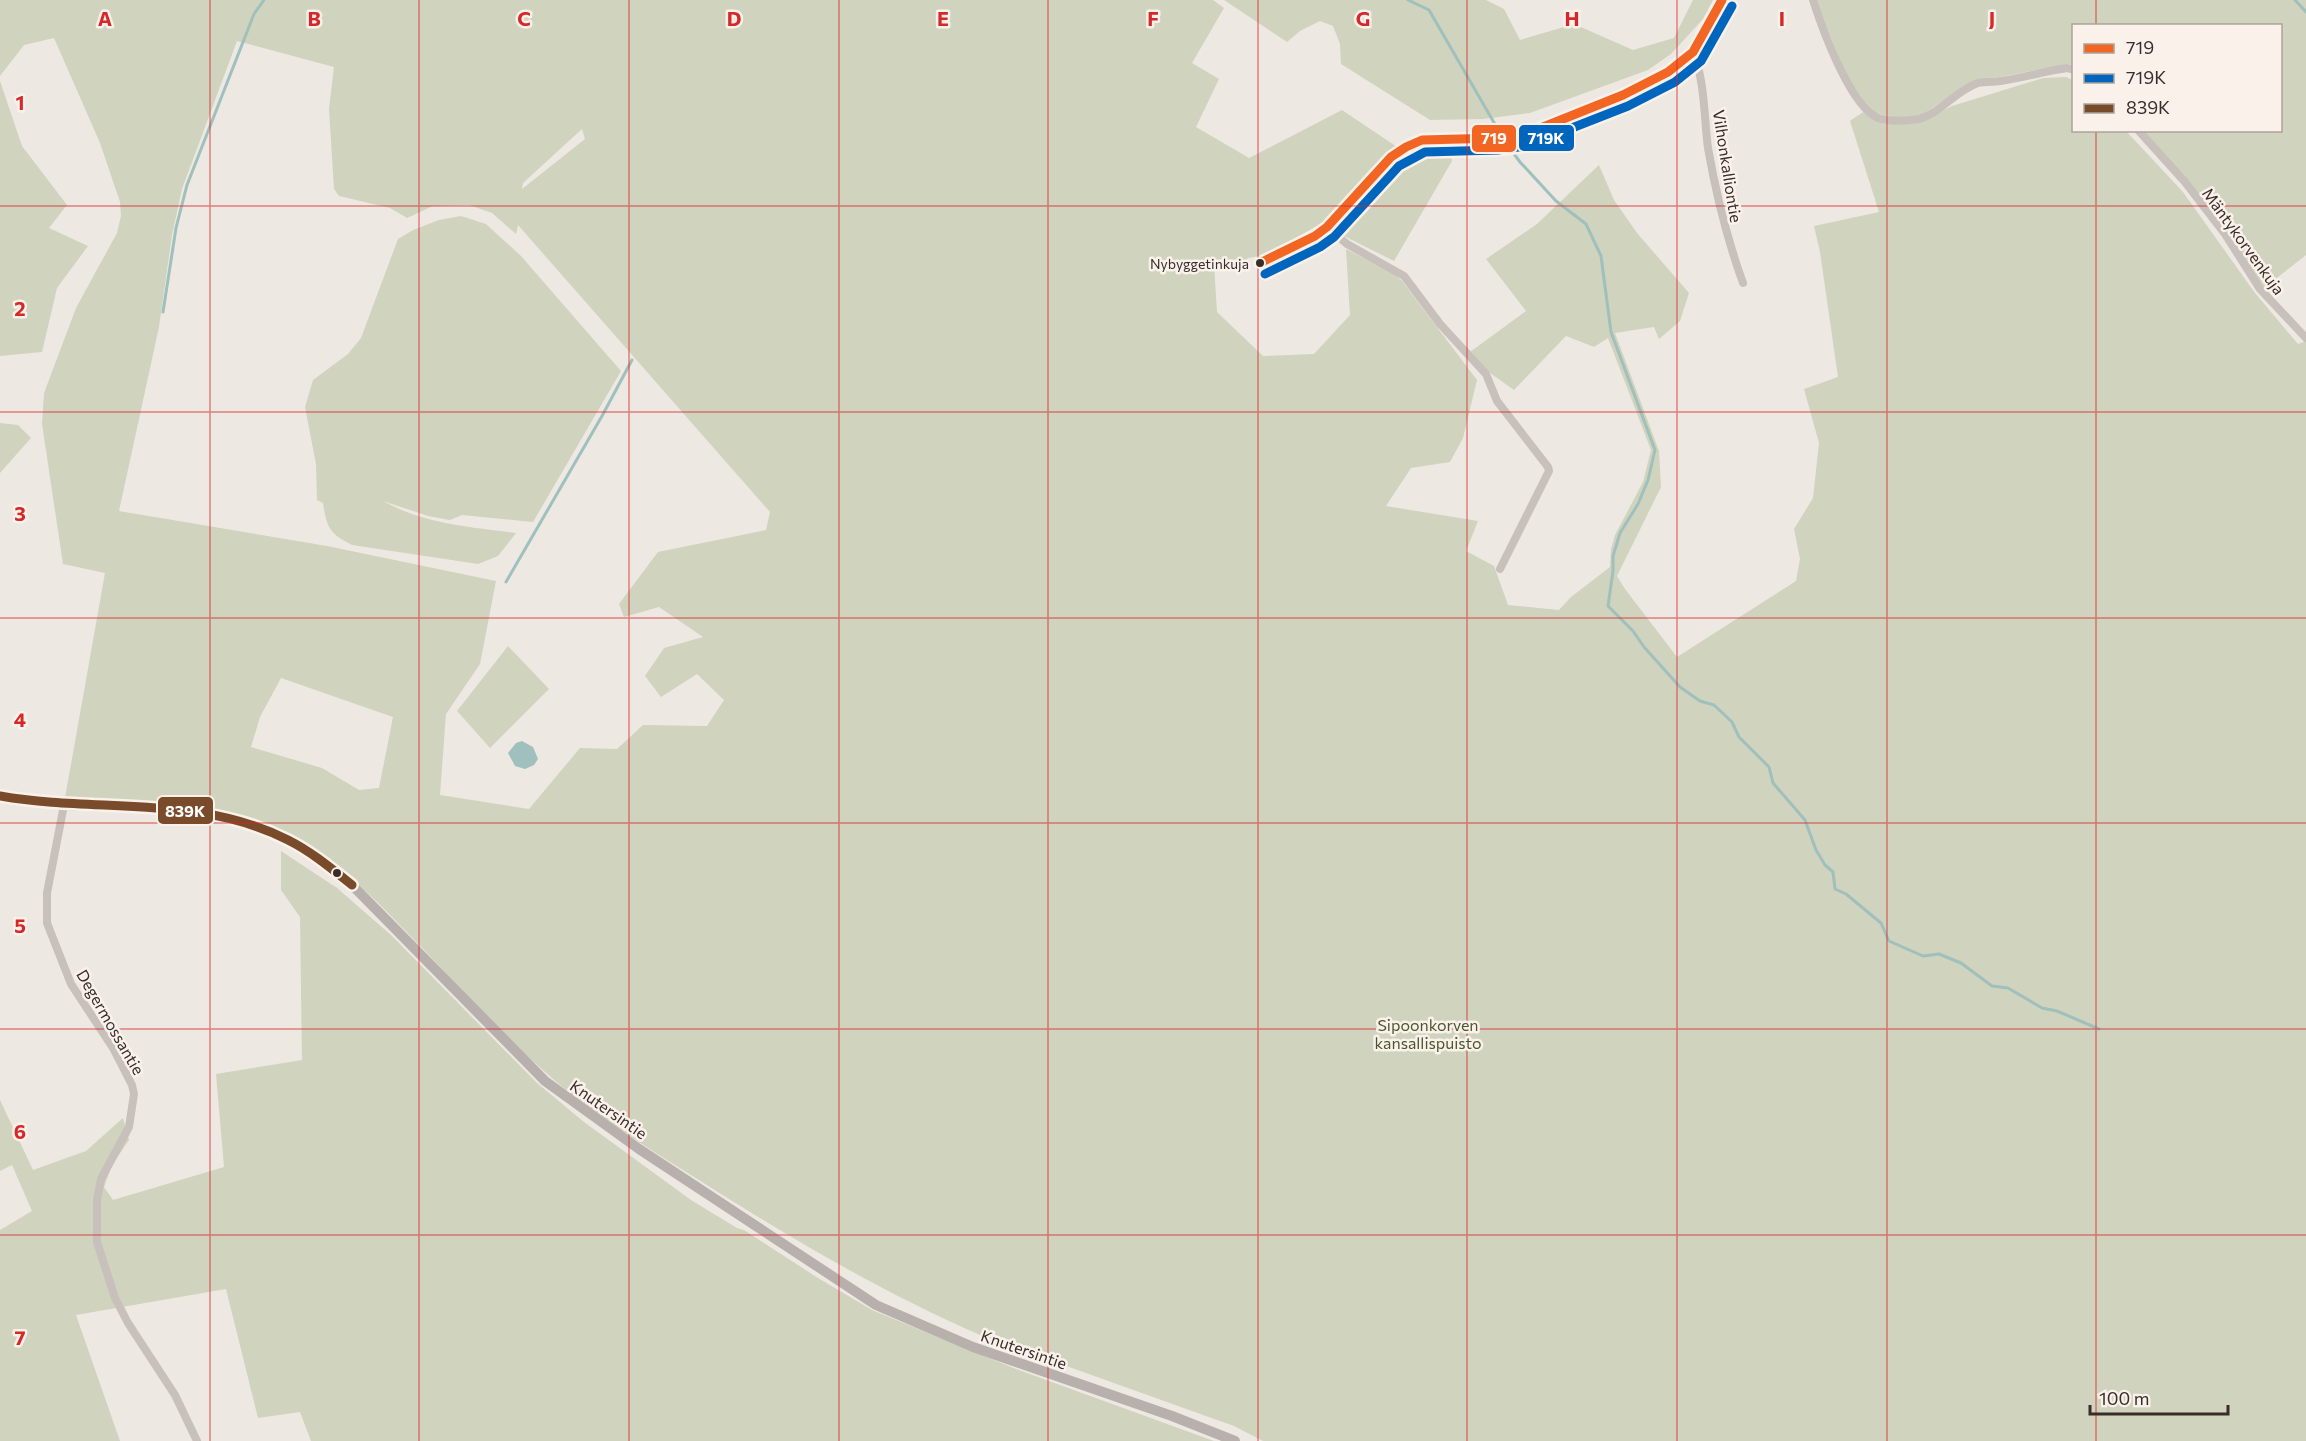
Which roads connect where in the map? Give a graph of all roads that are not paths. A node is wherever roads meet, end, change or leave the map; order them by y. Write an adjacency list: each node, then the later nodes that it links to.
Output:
1 (1722, 0): 3 (street)
2 (1813, 0): 4 (street)
3 (1694, 52): 6 (street); 8 (street, Vilhonkalliontie)
4 (2072, 70)
5 (2140, 132): 9 (street, Mäntykorvenkuja)
6 (1327, 227): 7 (street); 10 (street)
7 (1260, 263)
8 (1743, 283)
9 (2306, 338)
10 (1500, 569)
11 (0, 796): 12 (street, Knutersintie)
12 (64, 805): 13 (street, Degermossantie); 14 (street, Knutersintie)
13 (197, 1441)
14 (1235, 1441)

